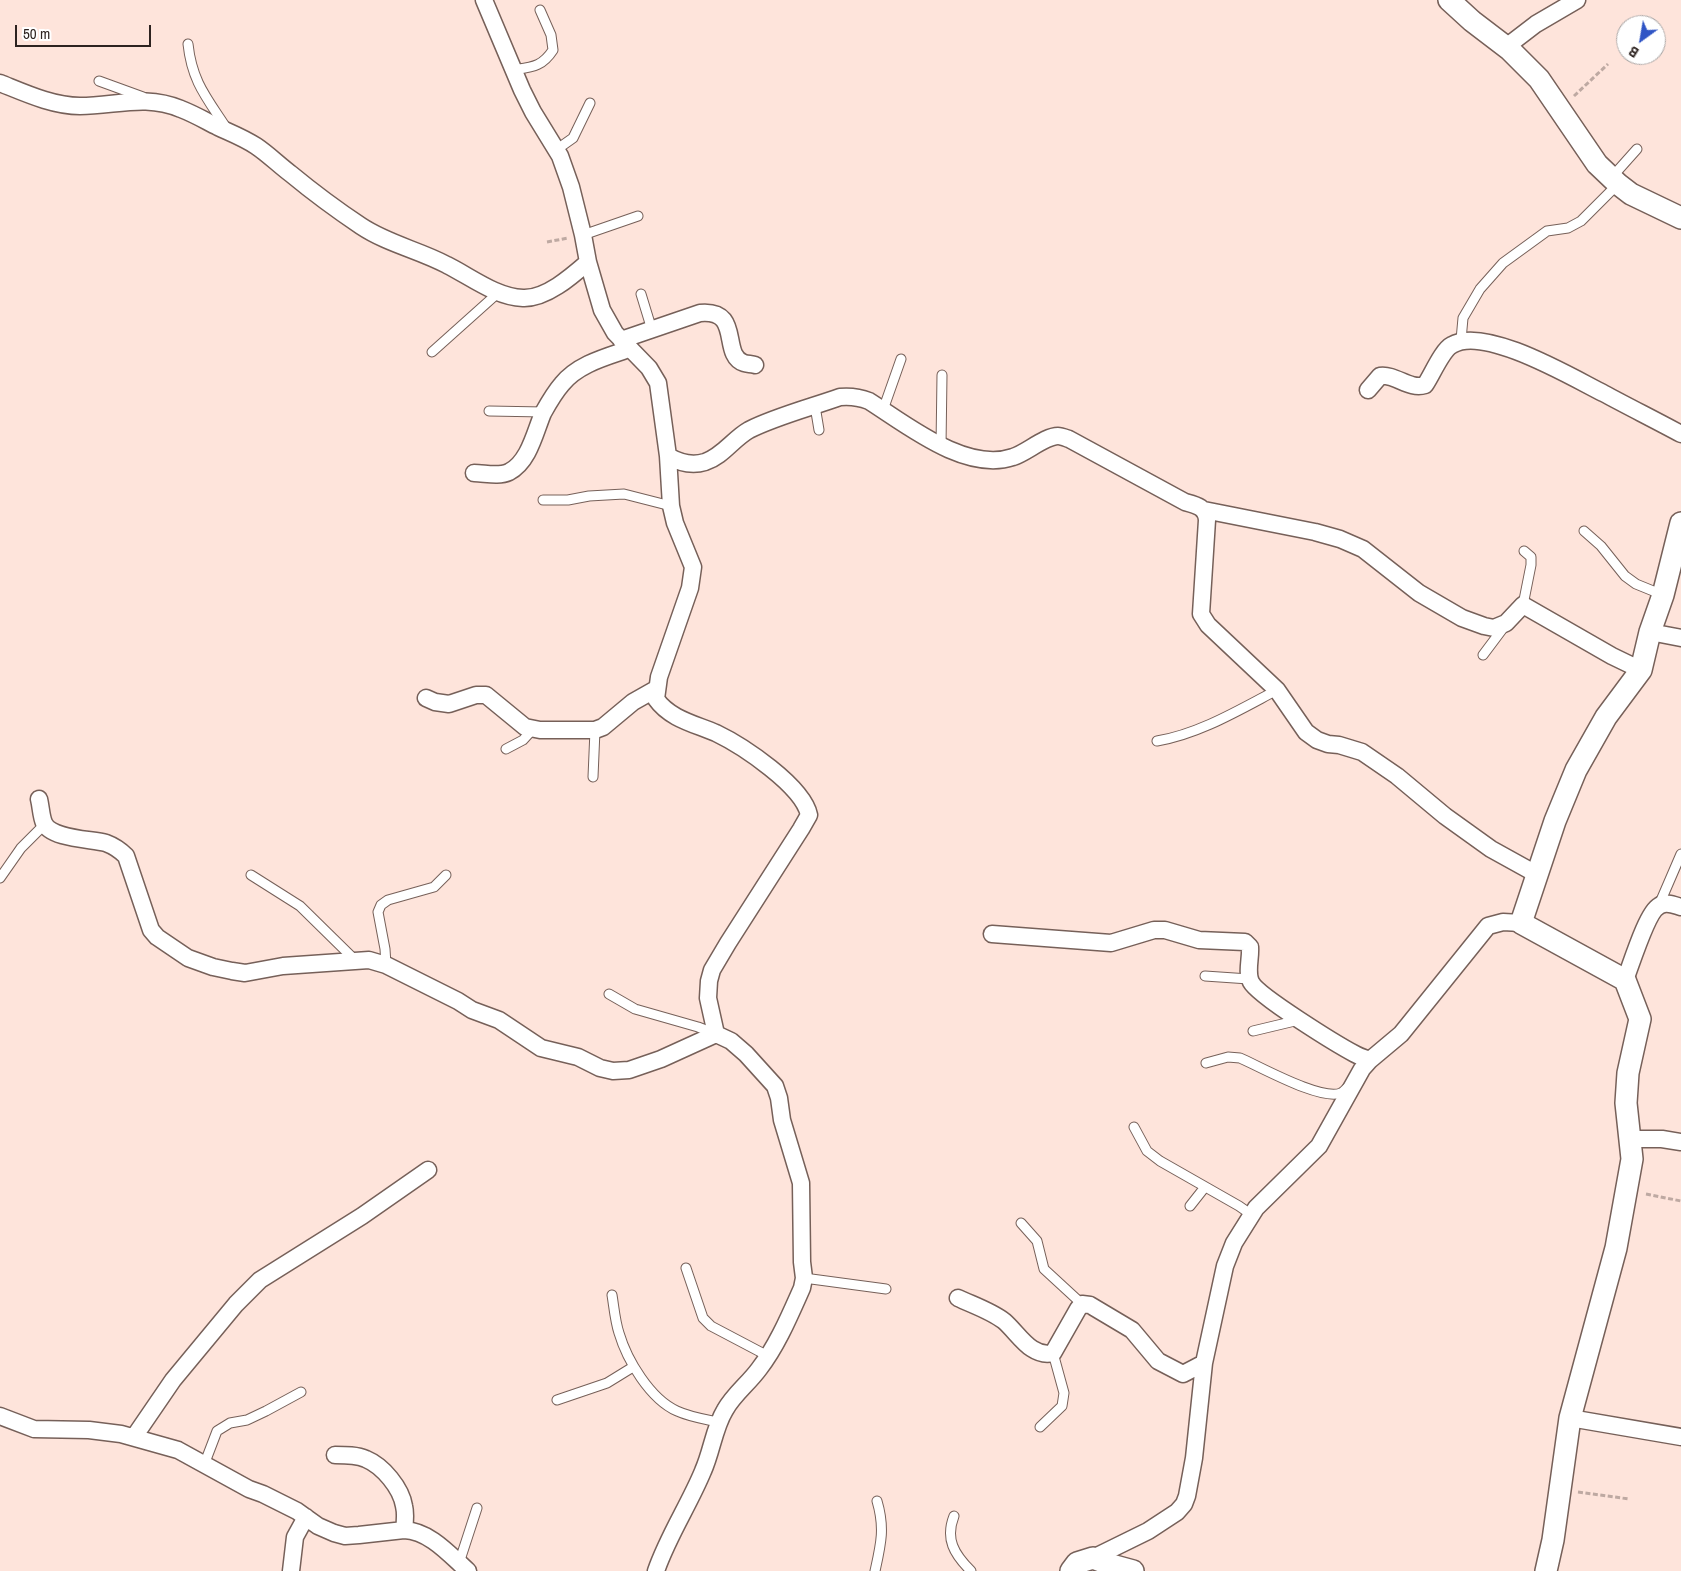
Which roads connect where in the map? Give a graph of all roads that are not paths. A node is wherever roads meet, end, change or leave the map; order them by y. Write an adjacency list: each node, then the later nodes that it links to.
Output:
1 (484, 0): 7 (street)
2 (1449, 0): 6 (street)
3 (1578, 0): 6 (street)
4 (540, 10): 7 (lane)
5 (188, 44): 12 (lane)
6 (1506, 47): 15 (street)
7 (513, 70): 14 (street)
8 (99, 81): 10 (lane)
9 (0, 83): 10 (street)
10 (155, 102): 12 (street)
11 (590, 103): 14 (lane)
12 (229, 132): 20 (street)
13 (1637, 149): 15 (lane)
14 (556, 150): 18 (street)
15 (1614, 181): 17 (street); 23 (lane)
16 (638, 216): 18 (lane)
17 (1681, 218)
18 (583, 235): 19 (street)
19 (588, 262): 20 (street); 24 (street)
20 (499, 292): 25 (lane)
21 (641, 294): 22 (lane)
22 (652, 330): 24 (street); 27 (street)
23 (1461, 340): 29 (street); 35 (street)
24 (625, 344): 33 (street); 37 (street)
25 (432, 352)
26 (900, 359): 31 (lane)
27 (756, 365)
28 (942, 375): 36 (lane)
29 (1368, 390)
30 (815, 406): 31 (street); 34 (lane); 37 (street)
31 (883, 410): 36 (street)
32 (488, 411): 33 (lane)
33 (544, 412): 38 (street)
34 (819, 430)
35 (1681, 434)
36 (941, 446): 41 (street)
37 (668, 456): 40 (street)
38 (474, 473)
39 (543, 500): 40 (lane)
40 (671, 506): 52 (street)
41 (1204, 510): 47 (street); 53 (street)
42 (1681, 523): 45 (street)
43 (1584, 531): 45 (lane)
44 (1524, 551): 46 (lane)
45 (1663, 595): 48 (street)
46 (1523, 605): 47 (street); 51 (street)
47 (1506, 624): 50 (lane)
48 (1650, 632): 49 (street); 51 (street)
49 (1681, 638)
50 (1483, 654)
51 (1641, 670): 65 (street)
52 (656, 689): 56 (street); 79 (street)
53 (1277, 690): 57 (lane); 65 (street)
54 (426, 698): 55 (street)
55 (533, 730): 56 (street); 58 (lane)
56 (595, 730): 59 (lane)
57 (1156, 741)
58 (506, 749)
59 (593, 777)
60 (39, 799): 61 (street)
61 (44, 825): 66 (lane); 71 (street)
62 (1681, 854): 67 (lane)
63 (250, 875): 71 (lane)
64 (446, 875): 72 (lane)
65 (1538, 875): 69 (street)
66 (0, 878)
67 (1658, 906): 68 (street); 75 (street)
68 (1681, 907)
69 (1520, 923): 75 (street); 80 (street)
70 (992, 934): 74 (street)
71 (356, 961): 72 (street)
72 (386, 965): 79 (street)
73 (1205, 976): 74 (lane)
74 (1249, 979): 77 (street)
75 (1625, 980): 84 (street)
76 (609, 994): 79 (lane)
77 (1300, 1020): 78 (lane); 80 (street)
78 (1253, 1031)
79 (716, 1034): 92 (street)
80 (1370, 1060): 82 (street)
81 (1206, 1063): 82 (lane)
82 (1354, 1081): 89 (street)
83 (1134, 1127): 87 (lane)
84 (1630, 1139): 85 (street); 104 (street)
85 (1681, 1142)
86 (428, 1170): 107 (street)
87 (1205, 1187): 88 (lane); 89 (lane)
88 (1190, 1206)
89 (1255, 1210): 99 (street)
90 (1021, 1223): 96 (lane)
91 (686, 1268): 98 (lane)
92 (804, 1278): 93 (lane); 98 (street)
93 (886, 1289)
94 (612, 1294): 100 (lane)
95 (958, 1298): 97 (street)
96 (1082, 1304): 97 (street); 99 (street)
97 (1053, 1353): 106 (lane)
98 (768, 1356): 105 (street)
99 (1204, 1363): 116 (street)
100 (633, 1367): 102 (lane); 105 (lane)
101 (302, 1392): 110 (lane)
102 (557, 1400)
103 (0, 1416): 107 (street)
104 (1570, 1418): 108 (street); 124 (street)
105 (718, 1422): 119 (street)
106 (1040, 1427)
107 (134, 1437): 110 (street)
108 (1681, 1437)
109 (336, 1455): 115 (street)
110 (204, 1464): 114 (street)
111 (877, 1501): 120 (lane)
112 (477, 1508): 117 (lane)
113 (954, 1516): 121 (lane)
114 (306, 1518): 115 (street); 118 (street)
115 (404, 1530): 117 (street)
116 (1093, 1558): 122 (street); 123 (street)
117 (463, 1567)
118 (291, 1571)
119 (656, 1571)
120 (875, 1571)
121 (971, 1571)
122 (1071, 1571)
123 (1133, 1571)
124 (1546, 1571)

